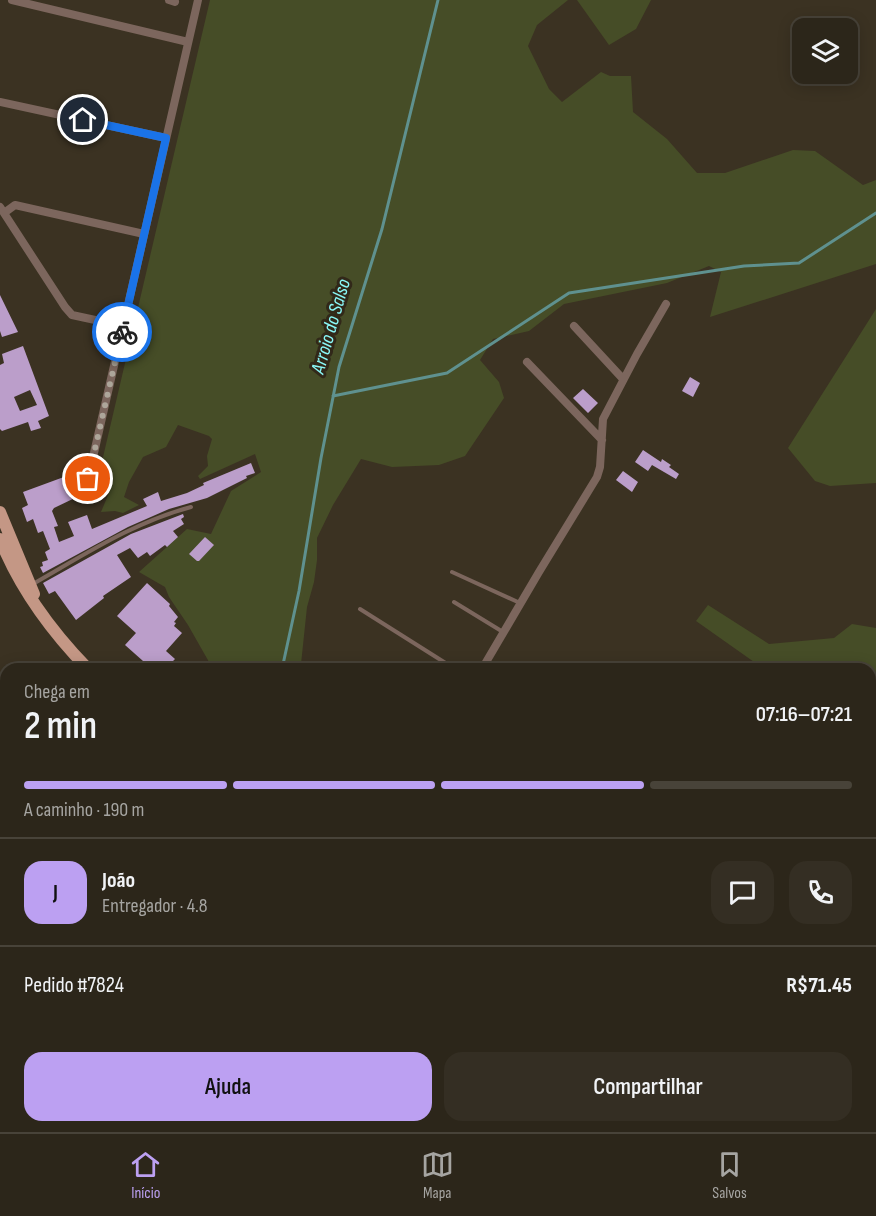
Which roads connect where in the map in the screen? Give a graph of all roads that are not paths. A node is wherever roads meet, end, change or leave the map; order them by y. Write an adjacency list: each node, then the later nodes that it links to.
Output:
1 (12, 0): 3 (street)
2 (198, 0): 3 (street)
3 (188, 42): 5 (street)
4 (0, 102): 5 (street)
5 (166, 138): 7 (street)
6 (2, 210): 7 (street); 9 (street)
7 (144, 234): 9 (street)
8 (666, 304): 12 (street)
9 (123, 326): 14 (street)
10 (574, 326): 12 (street)
11 (527, 362): 13 (street)
12 (623, 379): 13 (street)
13 (602, 440): 21 (street)
14 (88, 479)
15 (191, 507): 19 (lane)
16 (0, 512): 19 (main road)
17 (0, 539): 23 (main road)
18 (452, 572): 21 (lane)
19 (31, 585): 23 (main road)
20 (454, 602): 24 (lane)
21 (520, 603): 24 (street)
22 (360, 609): 26 (lane)
23 (39, 610): 25 (main road)
24 (503, 632): 27 (street)
25 (82, 663)
26 (446, 663)
27 (485, 663)

